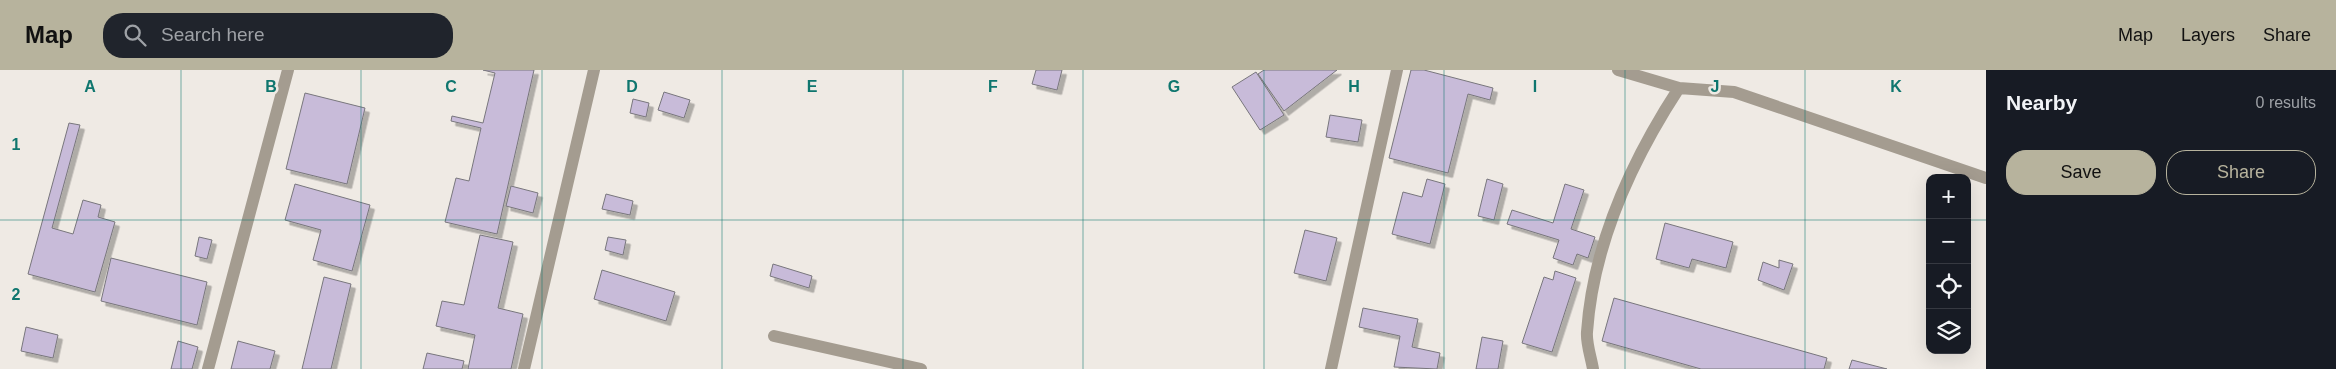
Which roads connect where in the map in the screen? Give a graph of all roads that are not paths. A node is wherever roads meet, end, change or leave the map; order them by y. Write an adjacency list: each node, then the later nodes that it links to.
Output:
1 (288, 70): 8 (street)
2 (594, 70): 9 (street)
3 (1397, 70): 11 (street)
4 (1618, 70): 5 (street)
5 (1678, 88): 6 (street); 12 (street)
6 (1986, 178)
7 (774, 336): 10 (street)
8 (208, 369)
9 (524, 369)
10 (921, 369)
11 (1331, 369)
12 (1593, 369)

